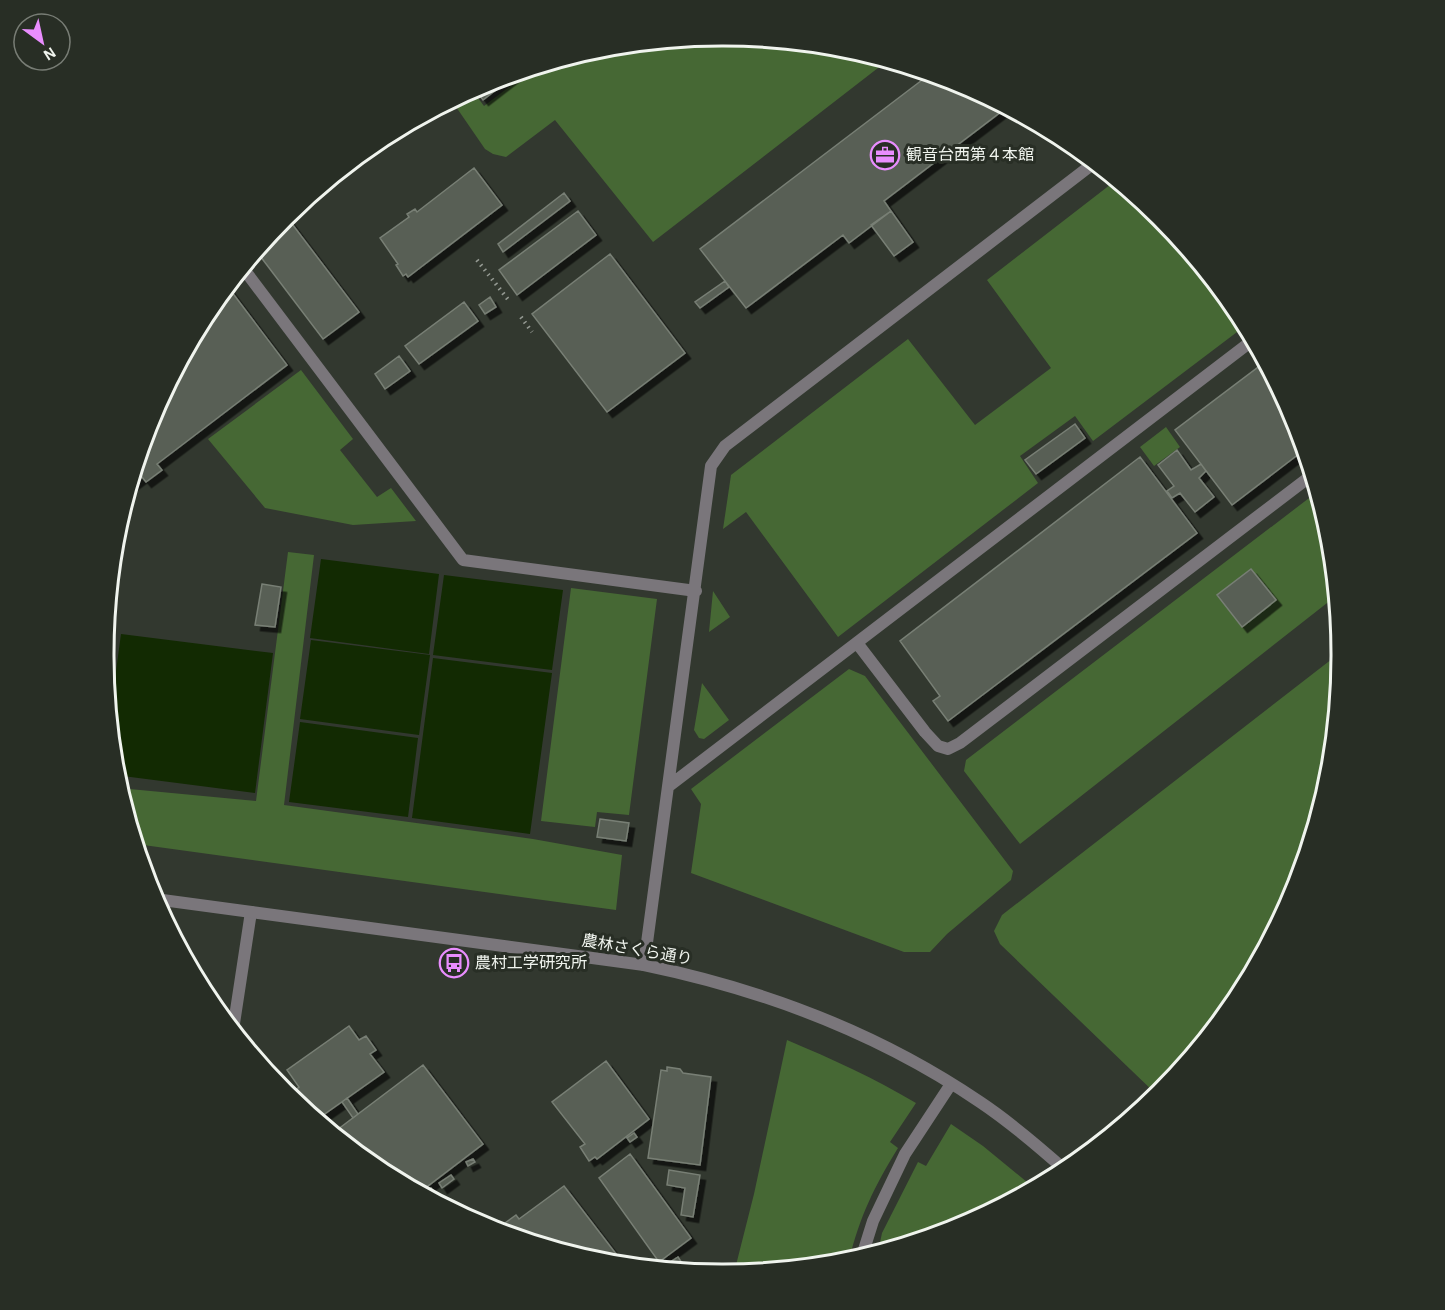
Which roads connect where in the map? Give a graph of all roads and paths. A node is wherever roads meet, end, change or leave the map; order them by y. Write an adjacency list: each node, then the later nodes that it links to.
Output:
1 (1088, 168): 9 (street)
2 (477, 260): 4 (path)
3 (248, 275): 9 (street)
4 (510, 302)
5 (520, 317): 6 (path)
6 (532, 332)
7 (1245, 345): 10 (street)
8 (1305, 480): 10 (street)
9 (696, 591): 11 (street)
10 (857, 643): 11 (street)
11 (669, 786): 14 (street)
12 (166, 900): 13 (street, 農林さくら通り)
13 (252, 912): 14 (street, 農林さくら通り); 15 (street)
14 (644, 965): 16 (street, 農林さくら通り)
15 (232, 1013)
16 (951, 1084): 17 (street, 農林さくら通り); 18 (street)
17 (1057, 1163)
18 (865, 1246)

